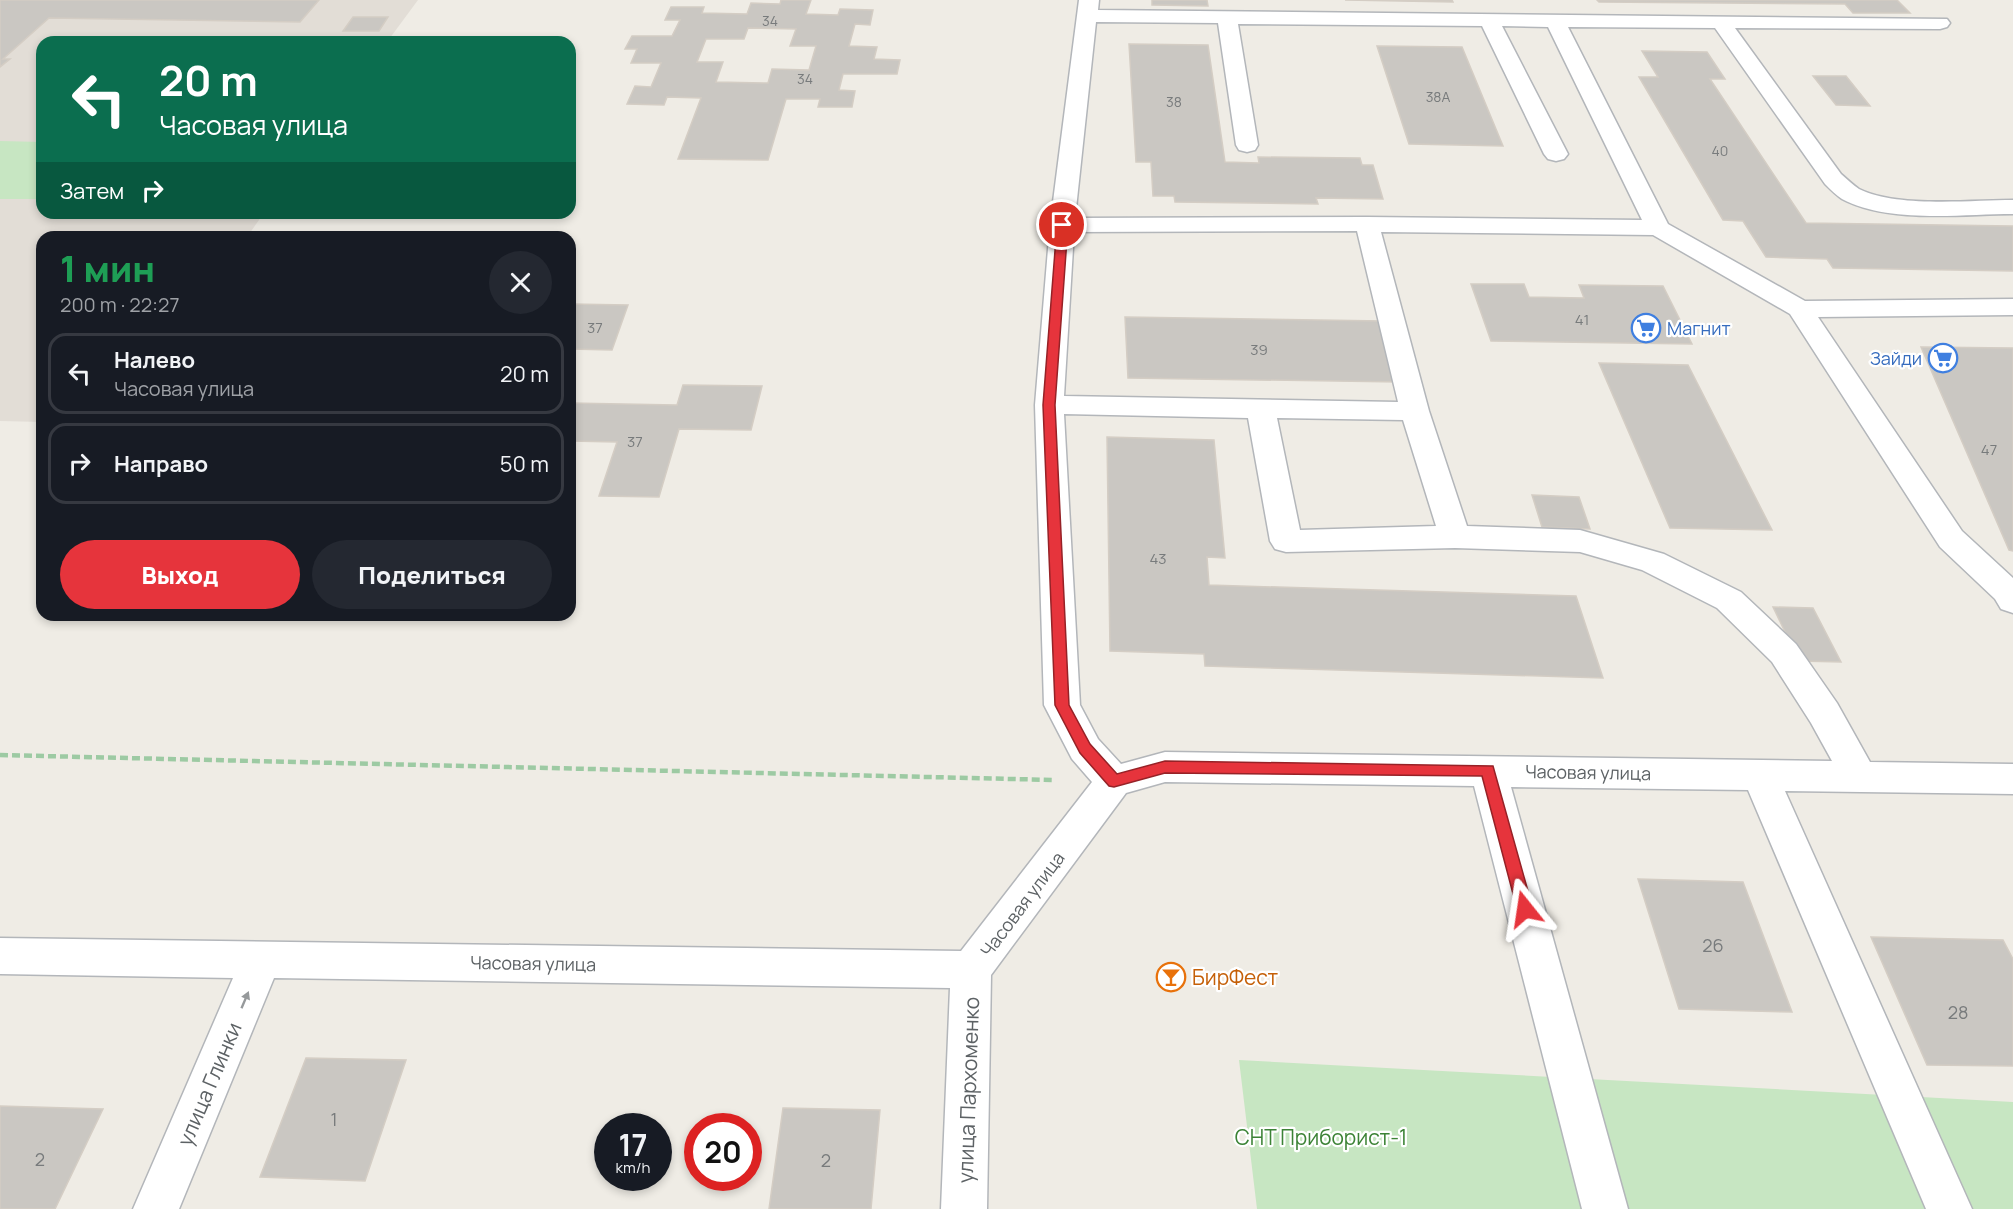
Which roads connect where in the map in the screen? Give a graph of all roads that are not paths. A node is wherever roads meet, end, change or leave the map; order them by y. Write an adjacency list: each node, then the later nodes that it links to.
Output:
1 (1088, 8): 2 (street); 11 (street)
2 (1227, 18): 3 (street); 7 (street)
3 (1489, 20): 4 (street); 8 (street)
4 (1555, 21): 5 (street); 12 (street)
5 (1720, 21): 6 (street); 9 (street)
6 (1940, 23)
7 (1248, 145)
8 (1556, 154)
9 (2013, 207)
10 (1367, 224): 11 (street); 12 (street); 17 (street)
11 (1062, 225): 15 (street)
12 (1658, 228): 14 (street)
13 (2013, 307): 14 (street)
14 (1800, 309): 19 (street)
15 (1049, 405): 16 (street); 24 (street)
16 (1261, 409): 17 (street); 18 (street)
17 (1414, 411): 18 (street)
18 (1455, 537): 22 (street)
19 (2011, 594)
20 (1488, 770): 21 (street, Часовая улица); 24 (street, Часовая улица); 30 (street)
21 (1759, 774): 22 (street, Часовая улица); 31 (street)
22 (1860, 778): 23 (street, Часовая улица)
23 (2013, 779)
24 (1114, 781): 27 (street, Часовая улица)
25 (0, 956): 26 (street, Часовая улица)
26 (262, 959): 27 (street, Часовая улица); 28 (street, улица Глинки, one-way to 26)
27 (972, 970): 29 (street, улица Пархоменко)
28 (156, 1209)
29 (964, 1209)
30 (1605, 1209)
31 (1949, 1209)

